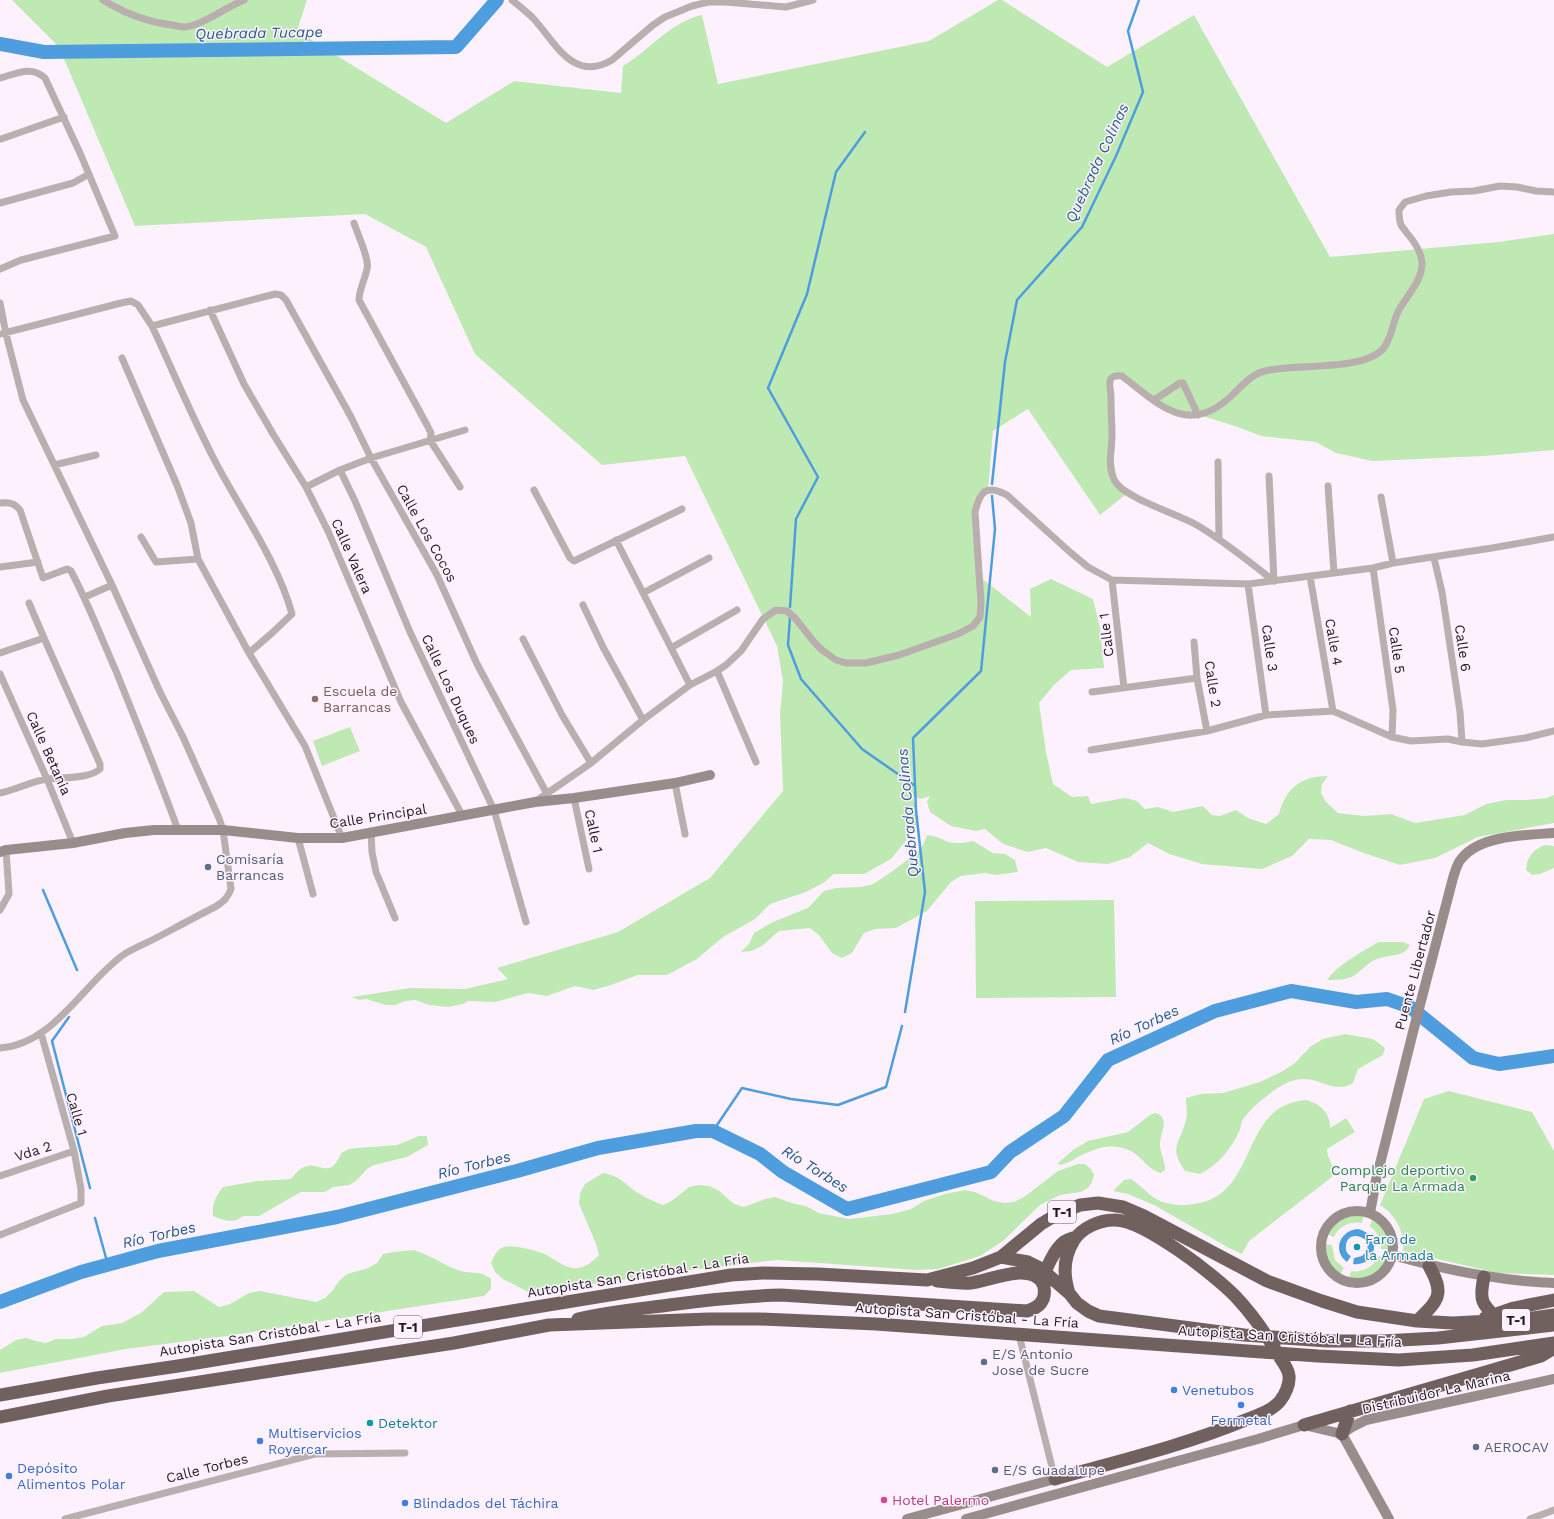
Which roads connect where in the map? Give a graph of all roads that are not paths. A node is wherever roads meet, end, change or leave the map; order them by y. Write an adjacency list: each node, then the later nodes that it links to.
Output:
1 (102, 0): 2 (street)
2 (244, 0)
3 (512, 0): 5 (street)
4 (813, 0): 5 (street)
5 (750, 2)
6 (0, 78): 7 (street)
7 (64, 117): 8 (street); 9 (street)
8 (1, 139)
9 (89, 174): 11 (street); 13 (street)
10 (1554, 192): 20 (street)
11 (0, 203)
12 (354, 223): 22 (street)
13 (0, 269)
14 (0, 303): 17 (street)
15 (210, 310): 16 (street); 24 (street, Calle Los Cocos); 30 (street, Calle Valera)
16 (152, 326): 17 (street); 63 (street)
17 (3, 334): 26 (street)
18 (122, 358): 42 (street)
19 (1154, 400): 20 (street); 20 (street); 38 (street)
20 (1198, 414)
21 (465, 430): 22 (street)
22 (430, 440): 24 (street); 31 (street)
23 (96, 455): 26 (street)
24 (370, 458): 27 (street); 84 (street, Calle Los Cocos)
25 (1218, 462): 38 (street)
26 (54, 466): 52 (street)
27 (340, 470): 30 (street); 87 (street, Calle Los Duques)
28 (1268, 476): 50 (street)
29 (1328, 486): 47 (street)
30 (306, 487): 88 (street, Calle Valera)
31 (460, 487)
32 (534, 490): 39 (street)
33 (1382, 496): 44 (street)
34 (0, 503): 43 (street)
35 (682, 509): 39 (street)
36 (141, 537): 42 (street)
37 (1554, 537): 41 (street)
38 (1219, 539): 50 (street)
39 (616, 540): 53 (street)
40 (709, 558): 53 (street)
41 (1434, 558): 44 (street); 76 (street, Calle 6)
42 (198, 559): 63 (street)
43 (38, 562): 45 (street); 54 (street)
44 (1393, 563): 46 (street)
45 (0, 568)
46 (1373, 568): 47 (street); 75 (street, Calle 5)
47 (1334, 573): 48 (street)
48 (1310, 576): 50 (street); 70 (street, Calle 4)
49 (1112, 580): 51 (street); 64 (street); 68 (street, Calle 1)
50 (1274, 581): 51 (street)
51 (1248, 584): 71 (street, Calle 3)
52 (112, 585): 54 (street); 90 (street)
53 (643, 593): 61 (street)
54 (84, 597): 89 (street)
55 (29, 603): 58 (street)
56 (583, 605): 72 (street)
57 (738, 610): 61 (street)
58 (44, 638): 62 (street); 81 (street)
59 (523, 639): 79 (street)
60 (1194, 642): 66 (street, Calle 2)
61 (671, 648): 67 (street)
62 (0, 653)
63 (249, 653): 95 (street)
64 (716, 671): 67 (street); 78 (street)
65 (0, 674): 81 (street, Calle Betania)
66 (1197, 678): 68 (street); 73 (street, Calle 2)
67 (690, 685): 72 (street)
68 (1124, 688): 69 (street)
69 (1092, 692)
70 (1333, 711): 71 (street); 75 (street)
71 (1266, 716): 73 (street)
72 (643, 720): 79 (street)
73 (1207, 731): 77 (street)
74 (1554, 731): 76 (street)
75 (1392, 736): 76 (street)
76 (1462, 742)
77 (1091, 750)
78 (756, 762)
79 (590, 763): 84 (street)
80 (710, 775): 82 (street, Calle Principal)
81 (47, 779): 83 (street); 96 (street, Calle Betania)
82 (675, 783): 85 (street, Calle Principal); 93 (street)
83 (0, 793)
84 (547, 794): 86 (street)
85 (574, 798): 86 (street, Calle Principal); 98 (street, Calle 1)
86 (535, 802): 87 (street, Calle Principal)
87 (494, 810): 88 (street, Calle Principal); 102 (street, Calle Los Duques)
88 (462, 815): 91 (street, Calle Principal)
89 (178, 830): 90 (street, Calle Principal); 96 (street, Calle Principal)
90 (223, 830): 94 (street, Calle Principal); 103 (street)
91 (372, 832): 95 (street, Calle Principal); 101 (street)
92 (1554, 832): 107 (street, Puente Libertador)
93 (685, 834)
94 (298, 838): 95 (street, Calle Principal); 99 (street)
95 (342, 838)
96 (73, 843): 97 (street, Calle Principal)
97 (3, 851): 100 (street)
98 (589, 869)
99 (313, 894)
100 (0, 910)
101 (395, 918)
102 (526, 922)
103 (41, 1033): 104 (street); 105 (street, Calle 1)
104 (0, 1048)
105 (74, 1151): 106 (street, Vda 2); 108 (street, Calle 1)
106 (0, 1176)
107 (1370, 1213): 110 (street); 110 (street)
108 (0, 1234)
109 (1076, 1236): 113 (highway); 117 (highway); 134 (highway)
110 (1392, 1255): 112 (street)
111 (1001, 1257): 113 (highway); 115 (highway, Autopista San Cristóbal - La Fría / T-1); 121 (highway, Autopista San Cristóbal - La Fría / T-1)
112 (1429, 1266): 114 (street); 121 (highway)
113 (1043, 1277): 115 (highway); 117 (highway); 122 (highway)
114 (1484, 1277): 116 (street); 120 (highway)
115 (927, 1280): 128 (highway, Autopista San Cristóbal - La Fría / T-1)
116 (1554, 1283)
117 (1069, 1293): 123 (highway)
118 (1554, 1300): 120 (highway)
119 (1554, 1315): 120 (highway, Autopista San Cristóbal - La Fría / T-1)
120 (1496, 1318): 121 (highway, Autopista San Cristóbal - La Fría / T-1)
121 (1417, 1321)
122 (549, 1325): 124 (highway, Autopista San Cristóbal - La Fría / T-1); 130 (highway, Autopista San Cristóbal - La Fría / T-1)
123 (1554, 1325)
124 (1019, 1336): 125 (highway, Autopista San Cristóbal - La Fría / T-1); 134 (street)
125 (1554, 1343)
126 (1554, 1348): 129 (highway)
127 (1554, 1379): 132 (street, Distribuidor La Marina)
128 (0, 1395)
129 (1350, 1411): 131 (highway); 132 (highway)
130 (0, 1418)
131 (1304, 1425): 132 (street); 138 (street)
132 (1342, 1434): 139 (street)
133 (405, 1453): 136 (street, Calle Torbes)
134 (1055, 1478): 137 (street)
135 (1554, 1510): 140 (street)
136 (65, 1519)
137 (907, 1519)
138 (966, 1519)
139 (1389, 1519)
140 (1530, 1519)

